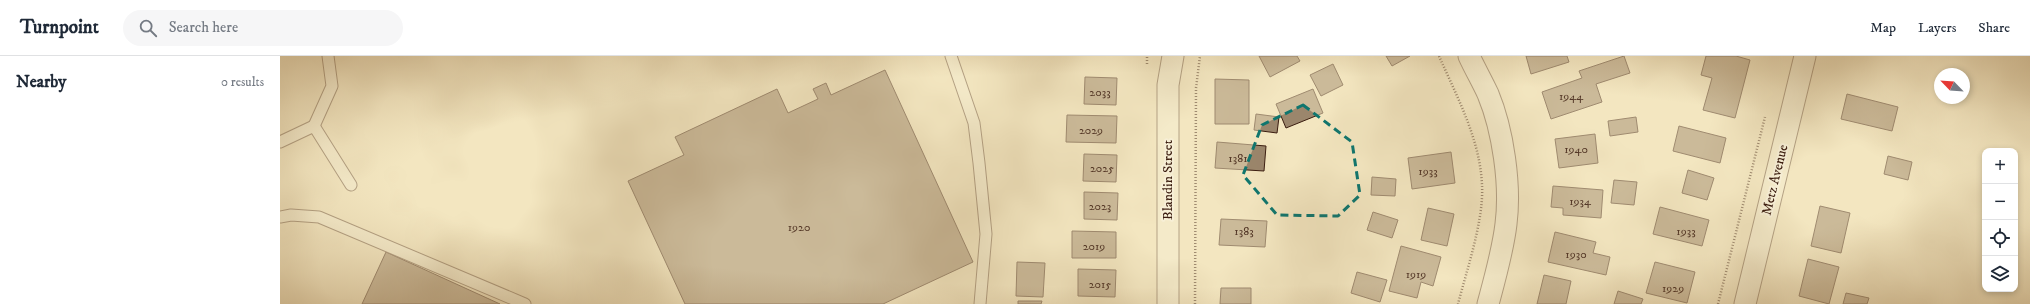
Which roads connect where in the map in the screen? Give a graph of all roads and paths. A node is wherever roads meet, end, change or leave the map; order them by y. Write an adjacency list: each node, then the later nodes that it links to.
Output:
1 (328, 56): 9 (lane)
2 (951, 56): 14 (lane)
3 (1173, 56): 15 (street, Blandin Street)
4 (1200, 56): 16 (path)
5 (1439, 56): 17 (path)
6 (1469, 56): 18 (street)
7 (1805, 56): 20 (street, Metz Avenue)
8 (1766, 110): 19 (path)
9 (314, 126): 10 (lane); 11 (lane)
10 (280, 142)
11 (351, 185)
12 (280, 216): 13 (lane)
13 (525, 304)
14 (980, 304)
15 (1168, 304)
16 (1195, 304)
17 (1458, 304)
18 (1488, 304)
19 (1718, 304)
20 (1745, 304)

